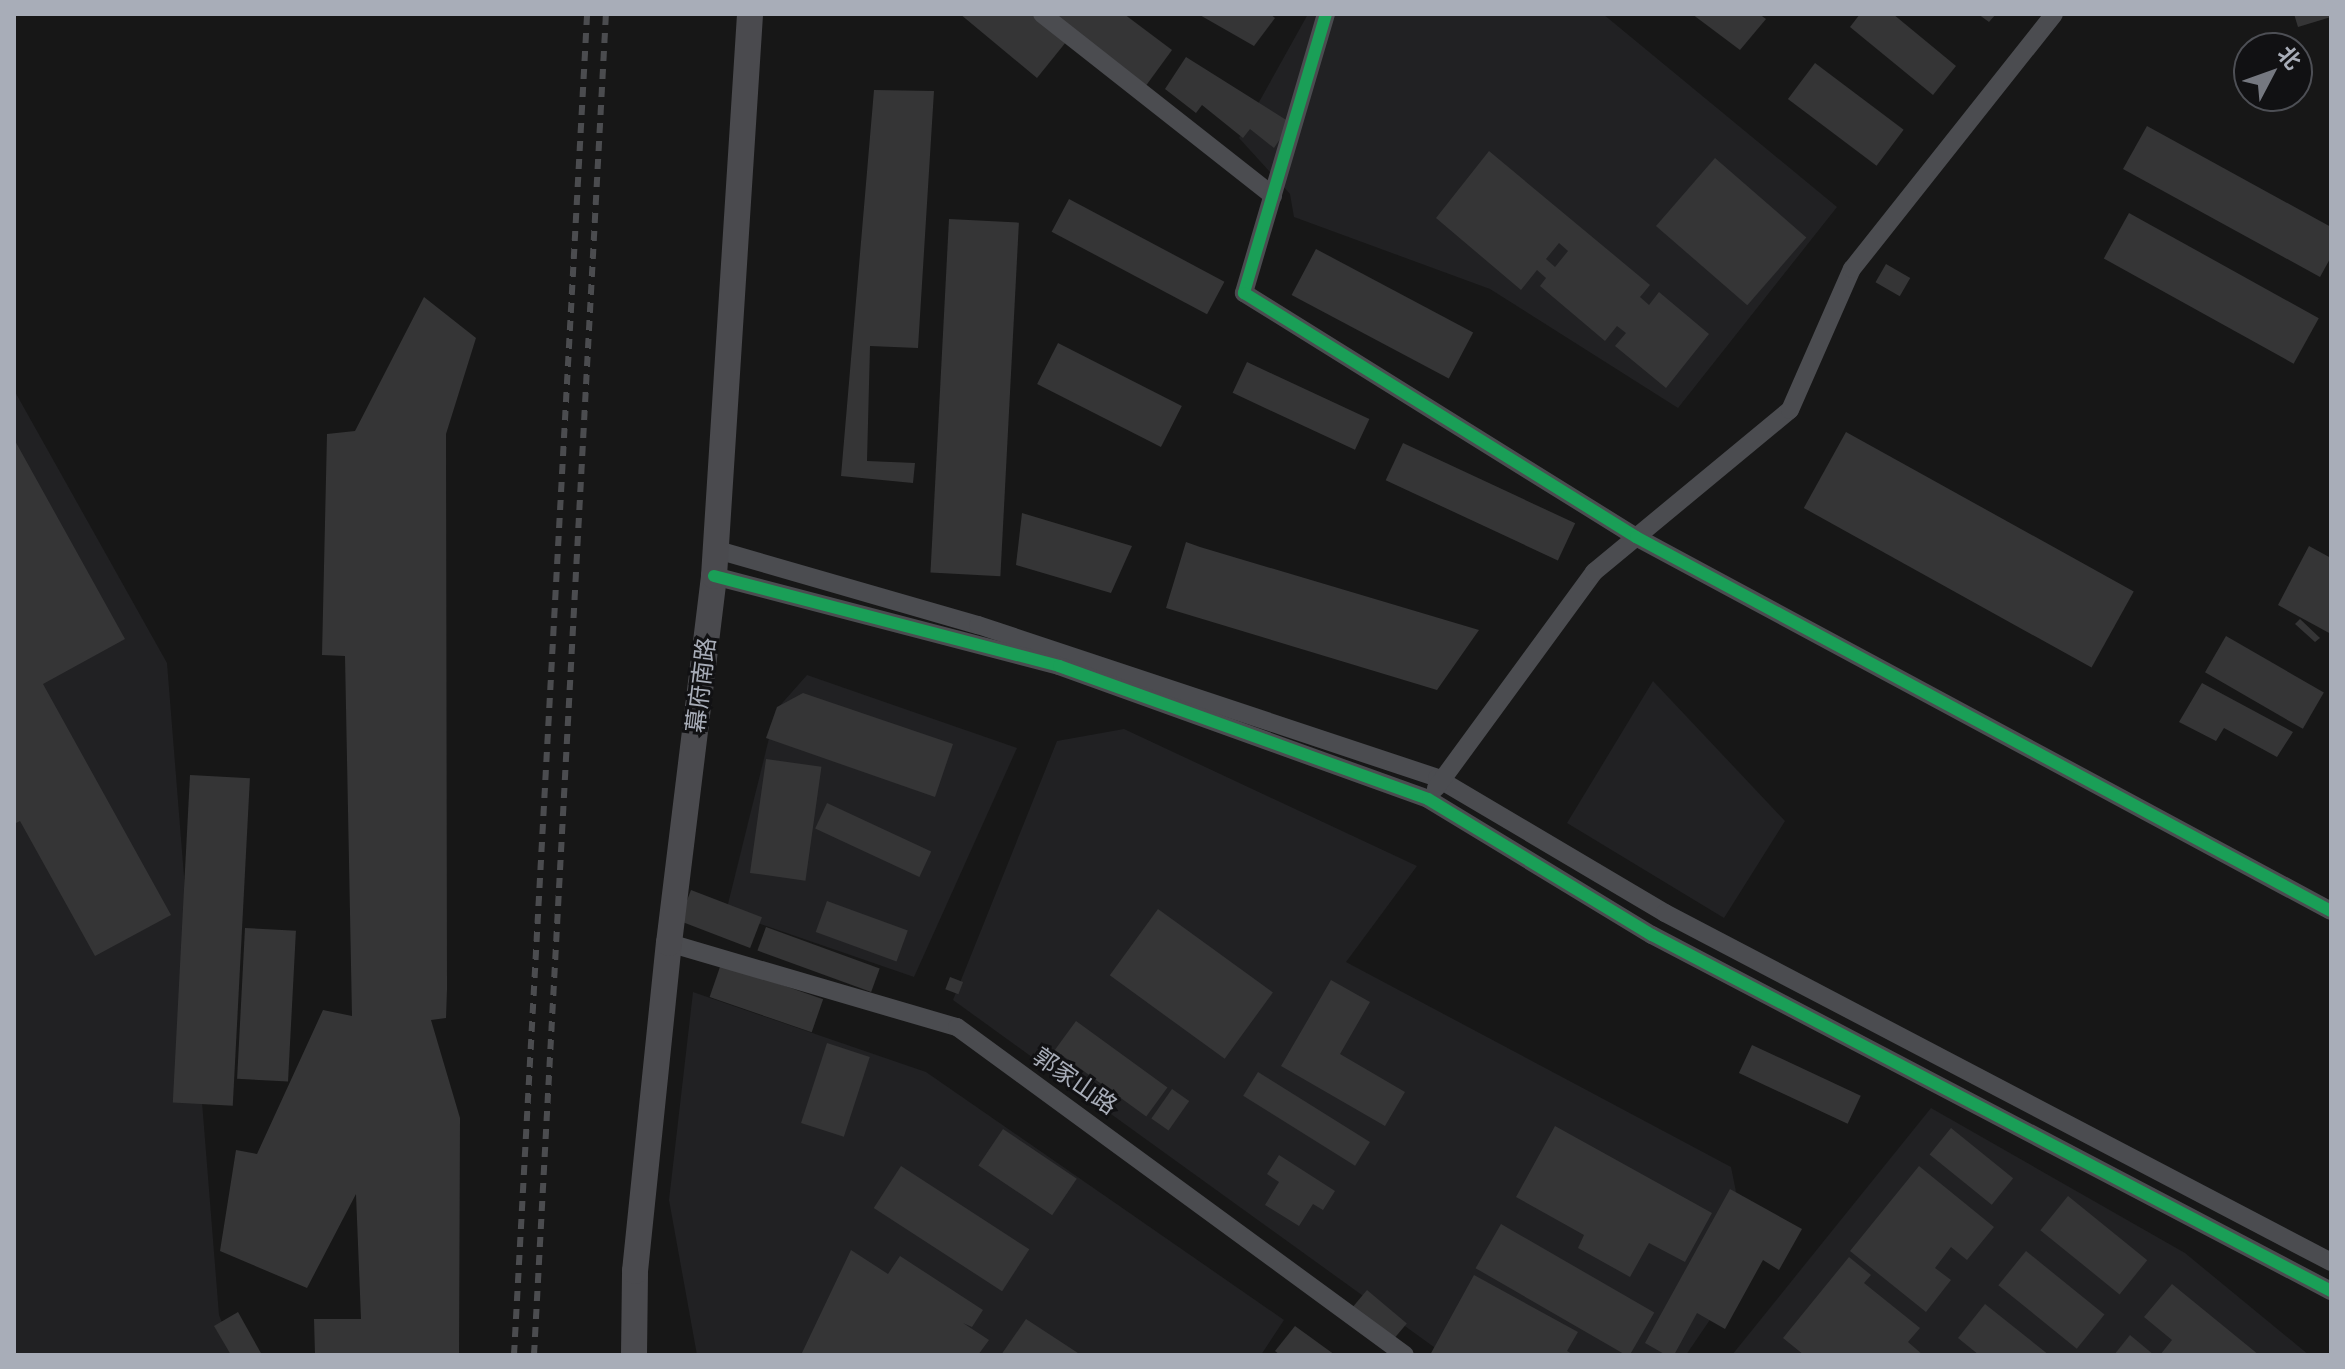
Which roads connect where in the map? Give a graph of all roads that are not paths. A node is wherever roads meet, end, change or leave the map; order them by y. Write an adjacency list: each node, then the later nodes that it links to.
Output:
1 (750, 14): 7 (street, 幕府南路)
2 (1042, 14): 5 (street)
3 (1326, 14): 5 (street)
4 (2054, 14): 6 (street)
5 (1273, 196): 6 (street)
6 (1636, 537): 9 (street); 10 (street)
7 (714, 549): 8 (street, 幕府南路); 12 (street)
8 (714, 576): 9 (street); 11 (street, 幕府南路)
9 (1428, 799): 13 (street)
10 (2331, 911)
11 (669, 943): 14 (street, 幕府南路); 15 (street, 郭家山路)
12 (2331, 1262)
13 (2331, 1291)
14 (634, 1355)
15 (1405, 1355)

